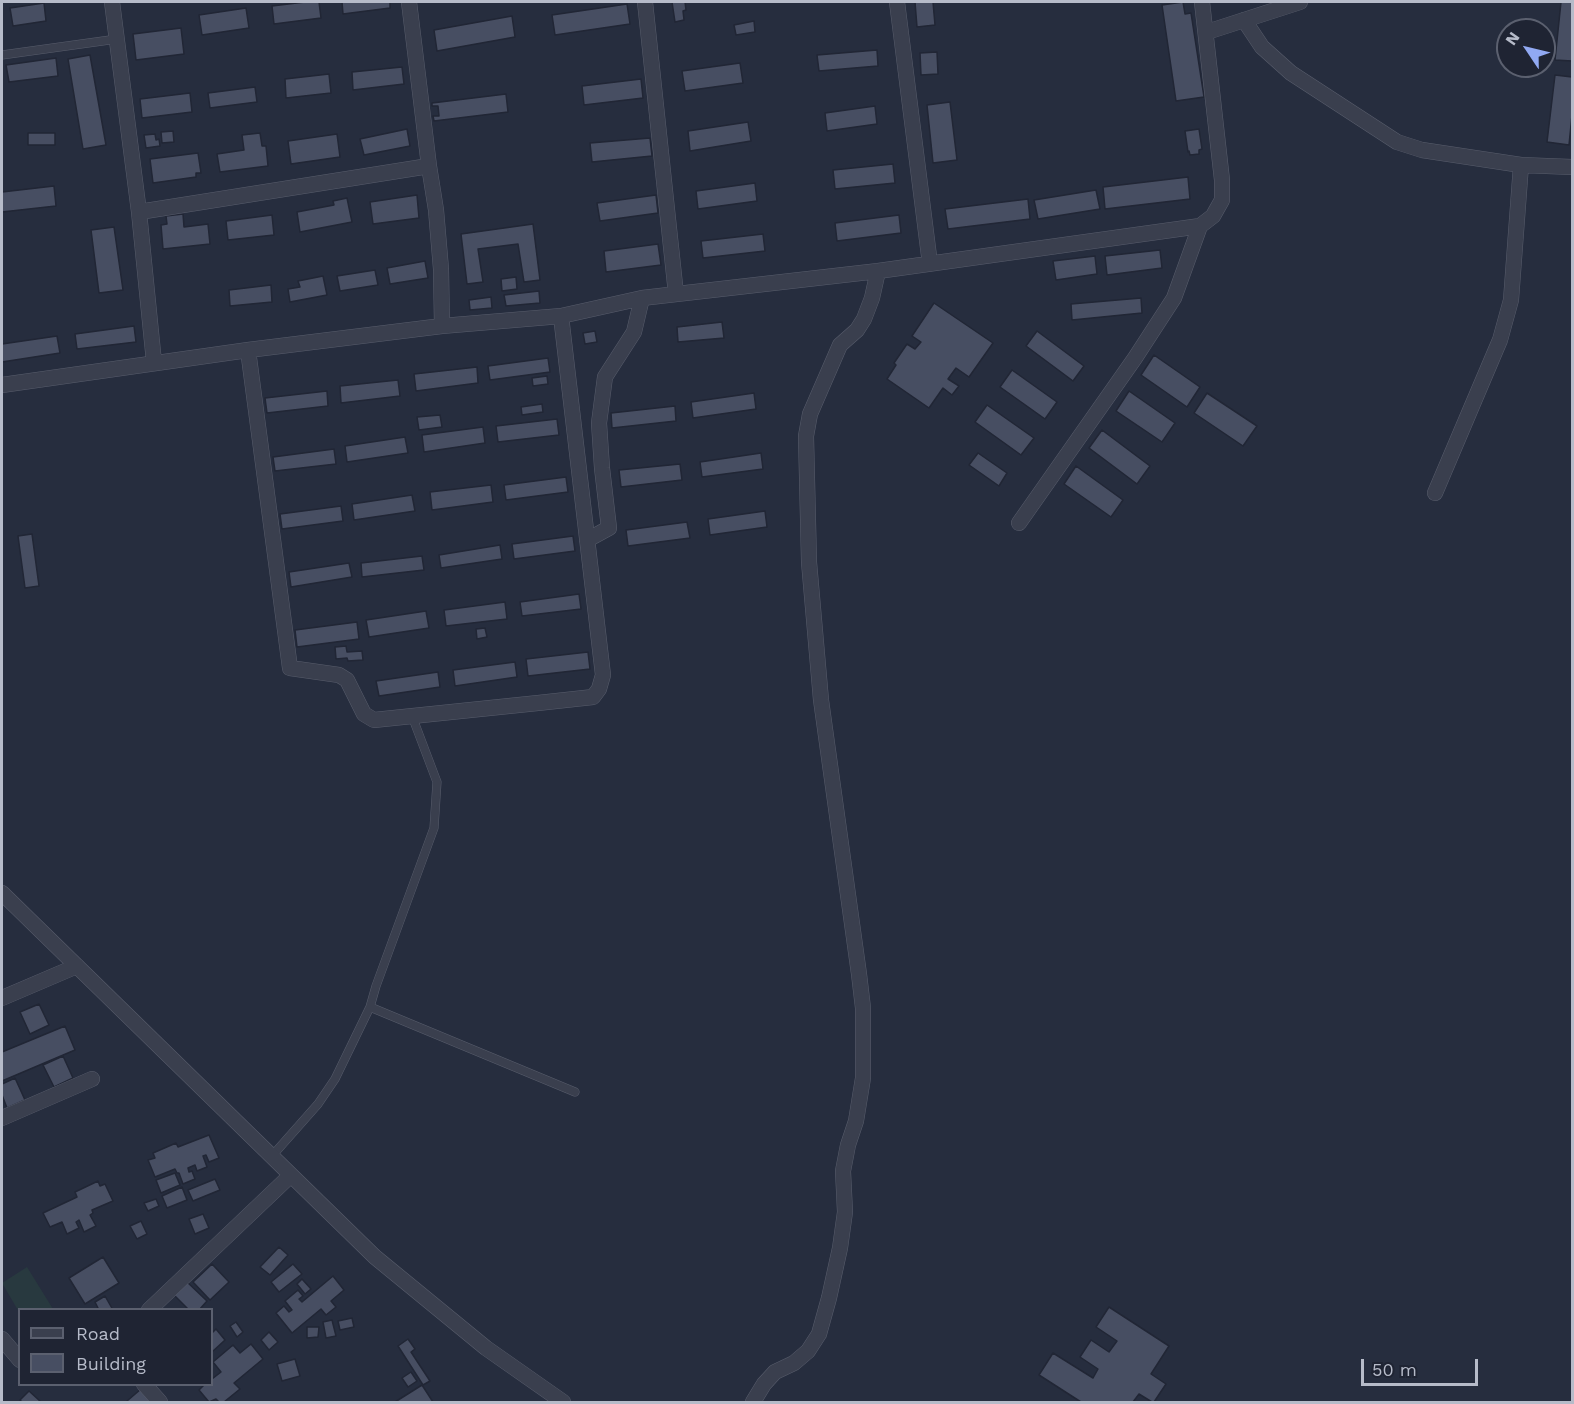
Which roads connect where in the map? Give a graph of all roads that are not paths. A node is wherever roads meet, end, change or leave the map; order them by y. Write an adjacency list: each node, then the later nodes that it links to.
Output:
1 (112, 2): 9 (street)
2 (410, 2): 12 (street)
3 (645, 2): 18 (street)
4 (897, 2): 16 (street)
5 (1202, 2): 8 (street)
6 (1300, 2): 7 (street)
7 (1244, 20): 8 (street); 11 (street)
8 (1207, 32): 15 (street)
9 (117, 39): 10 (lane); 14 (street)
10 (2, 55)
11 (1521, 165): 13 (street); 25 (street)
12 (429, 166): 14 (street); 21 (street)
13 (1572, 167)
14 (139, 212): 23 (street)
15 (1200, 226): 16 (street); 26 (street)
16 (930, 264): 17 (street)
17 (878, 271): 18 (street); 44 (street)
18 (676, 294): 19 (street)
19 (642, 298): 20 (street); 27 (street)
20 (561, 316): 21 (street); 27 (street)
21 (442, 326): 22 (street)
22 (248, 350): 23 (street); 28 (street)
23 (154, 362): 24 (street)
24 (2, 385)
25 (1434, 493)
26 (1019, 523)
27 (587, 540): 28 (street)
28 (412, 716): 32 (lane)
29 (2, 893): 30 (street)
30 (77, 966): 31 (street); 36 (street)
31 (2, 998)
32 (370, 1007): 34 (lane); 36 (lane)
33 (92, 1079): 35 (street)
34 (575, 1092)
35 (2, 1118)
36 (272, 1156): 37 (street)
37 (291, 1175): 38 (street); 43 (street)
38 (151, 1308)
39 (2, 1340): 40 (street)
40 (18, 1358)
41 (146, 1386): 42 (street)
42 (160, 1402)
43 (563, 1402)
44 (753, 1402)

